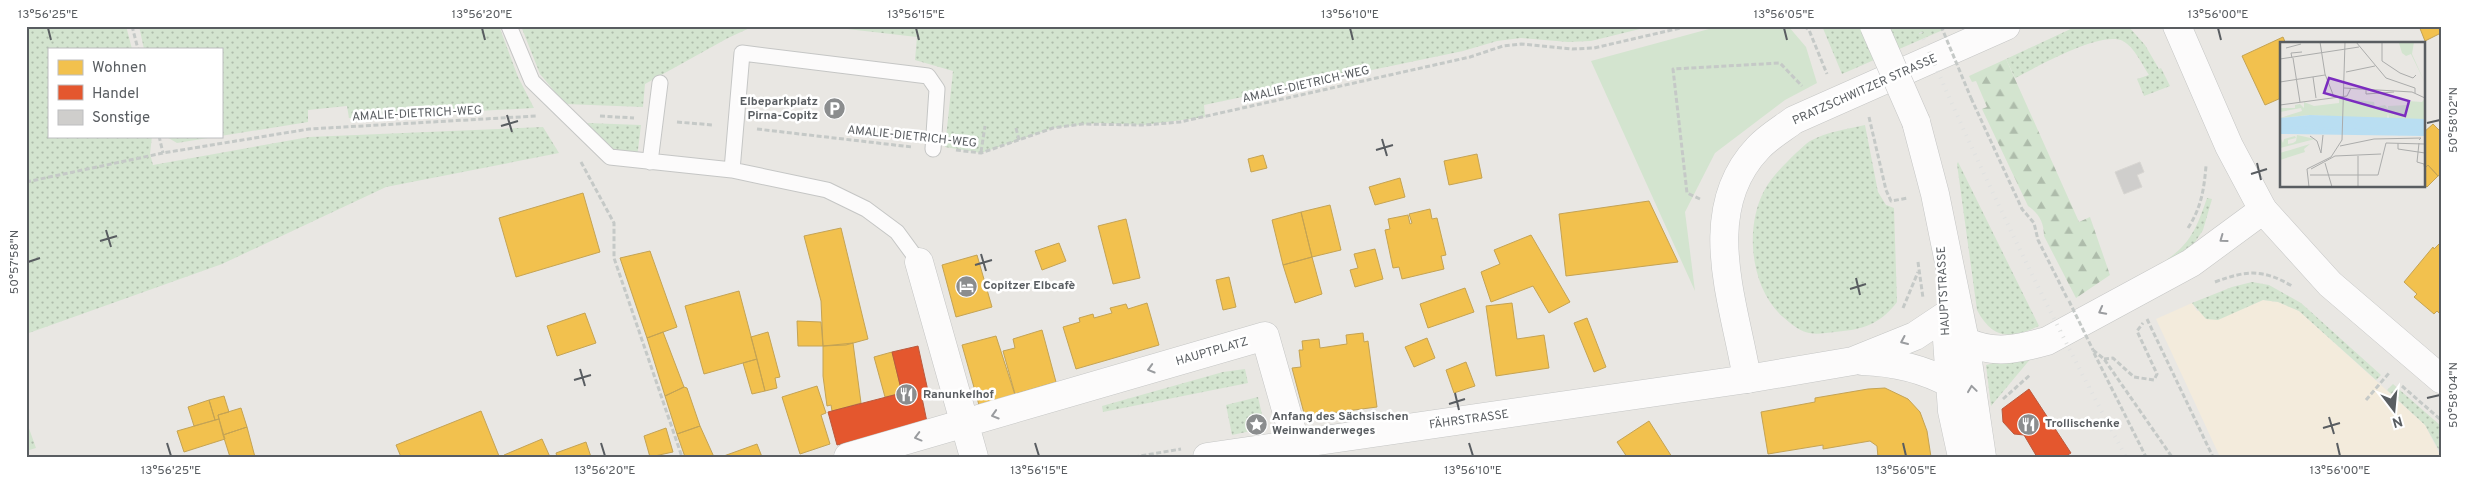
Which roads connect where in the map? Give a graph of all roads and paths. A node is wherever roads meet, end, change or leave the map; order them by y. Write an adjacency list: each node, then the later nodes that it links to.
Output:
1 (132, 26): 9 (path)
2 (509, 26): 13 (lane)
3 (1688, 26): 20 (path, AMALIE-DIETRICH-WEG)
4 (1804, 26): 12 (path)
5 (1874, 26): 32 (street, bridge)
6 (1941, 26): 41 (path, bridge)
7 (2006, 26): 12 (street, PRATZSCHWITZER STRASSE)
8 (2177, 26): 21 (street)
9 (138, 48)
10 (660, 83): 14 (lane)
11 (1804, 88): 31 (path)
12 (1837, 100): 31 (street, PRATZSCHWITZER STRASSE)
13 (567, 114): 14 (path, AMALIE-DIETRICH-WEG); 24 (path, AMALIE-DIETRICH-WEG); 26 (lane)
14 (655, 120): 17 (path, AMALIE-DIETRICH-WEG); 26 (lane)
15 (1870, 121): 29 (path)
16 (985, 126): 23 (path)
17 (736, 127): 22 (path, AMALIE-DIETRICH-WEG); 22 (lane); 27 (lane)
18 (1016, 128): 20 (path)
19 (159, 138): 24 (path)
20 (1019, 140): 23 (path, AMALIE-DIETRICH-WEG)
21 (2229, 146): 30 (street); 33 (path)
22 (933, 149): 23 (path, AMALIE-DIETRICH-WEG)
23 (981, 152)
24 (163, 154): 28 (path, AMALIE-DIETRICH-WEG)
25 (580, 159): 53 (path)
26 (650, 162): 27 (lane)
27 (732, 170): 34 (lane)
28 (26, 182)
29 (1913, 197)
30 (2263, 210): 40 (street, one-way to 40); 46 (street)
31 (1725, 212): 45 (street, PRATZSCHWITZER STRASSE)
32 (1941, 232): 39 (street, HAUPTSTRASSE); 40 (street, HAUPTSTRASSE)
33 (2186, 232)
34 (919, 262): 51 (street)
35 (1918, 272): 38 (path)
36 (2284, 282): 37 (path)
37 (2213, 283)
38 (1901, 313)
39 (1945, 316): 43 (street, one-way to 43); 47 (street, HAUPTSTRASSE)
40 (1965, 341): 58 (street, HAUPTSTRASSE, one-way to 40)
41 (2093, 350): 42 (path); 59 (path)
42 (2104, 359): 60 (path); 61 (path)
43 (1853, 361): 45 (street); 47 (street)
44 (2034, 371): 49 (path)
45 (1746, 379): 52 (street, FÄHRSTRASSE)
46 (2441, 379)
47 (1951, 384): 57 (street, HAUPTSTRASSE)
48 (2366, 400): 50 (path)
49 (1997, 404)
50 (2441, 420)
51 (965, 424): 52 (street, HAUPTPLATZ, one-way to 51); 54 (street, HAUPTPLATZ, one-way to 54); 55 (street)
52 (1296, 445): 56 (street)
53 (682, 457)
54 (848, 457)
55 (974, 457)
56 (1207, 457)
57 (1962, 457)
58 (1982, 457)
59 (2146, 457)
60 (2172, 457)
61 (2213, 457)

